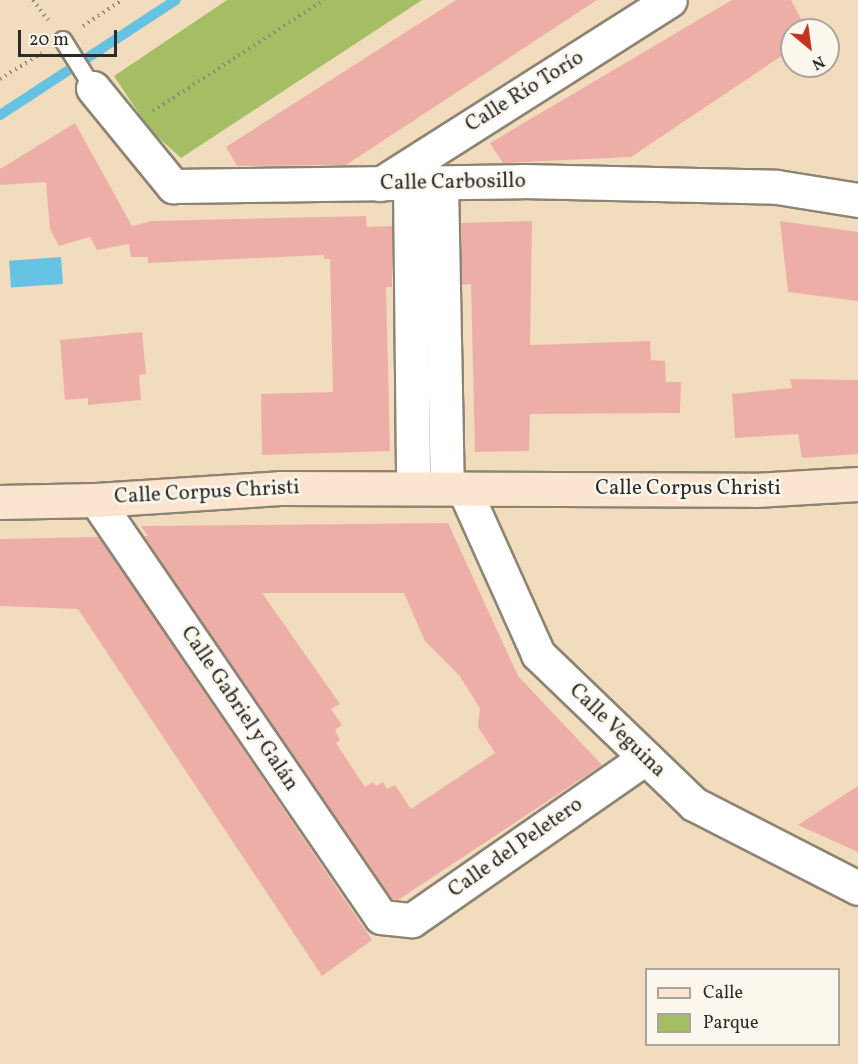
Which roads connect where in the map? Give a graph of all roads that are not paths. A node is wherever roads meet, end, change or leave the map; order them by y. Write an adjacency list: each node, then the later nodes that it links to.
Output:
1 (670, 0): 4 (street, Calle Río Torío)
2 (63, 40): 3 (lane)
3 (90, 84): 4 (street, Calle Carbosillo)
4 (410, 183): 5 (street, Calle Carbosillo); 7 (street); 8 (street)
5 (858, 200)
6 (858, 484): 8 (main road, Calle Corpus Christi)
7 (413, 488): 8 (main road, Calle Corpus Christi); 9 (main road, Calle Corpus Christi)
8 (456, 489): 11 (street, Calle Veguina)
9 (96, 500): 10 (main road, Calle Corpus Christi); 13 (street, Calle Gabriel y Galán)
10 (0, 502)
11 (645, 758): 12 (street, Calle Veguina); 13 (street, Calle del Peletero)
12 (858, 888)
13 (381, 917)

